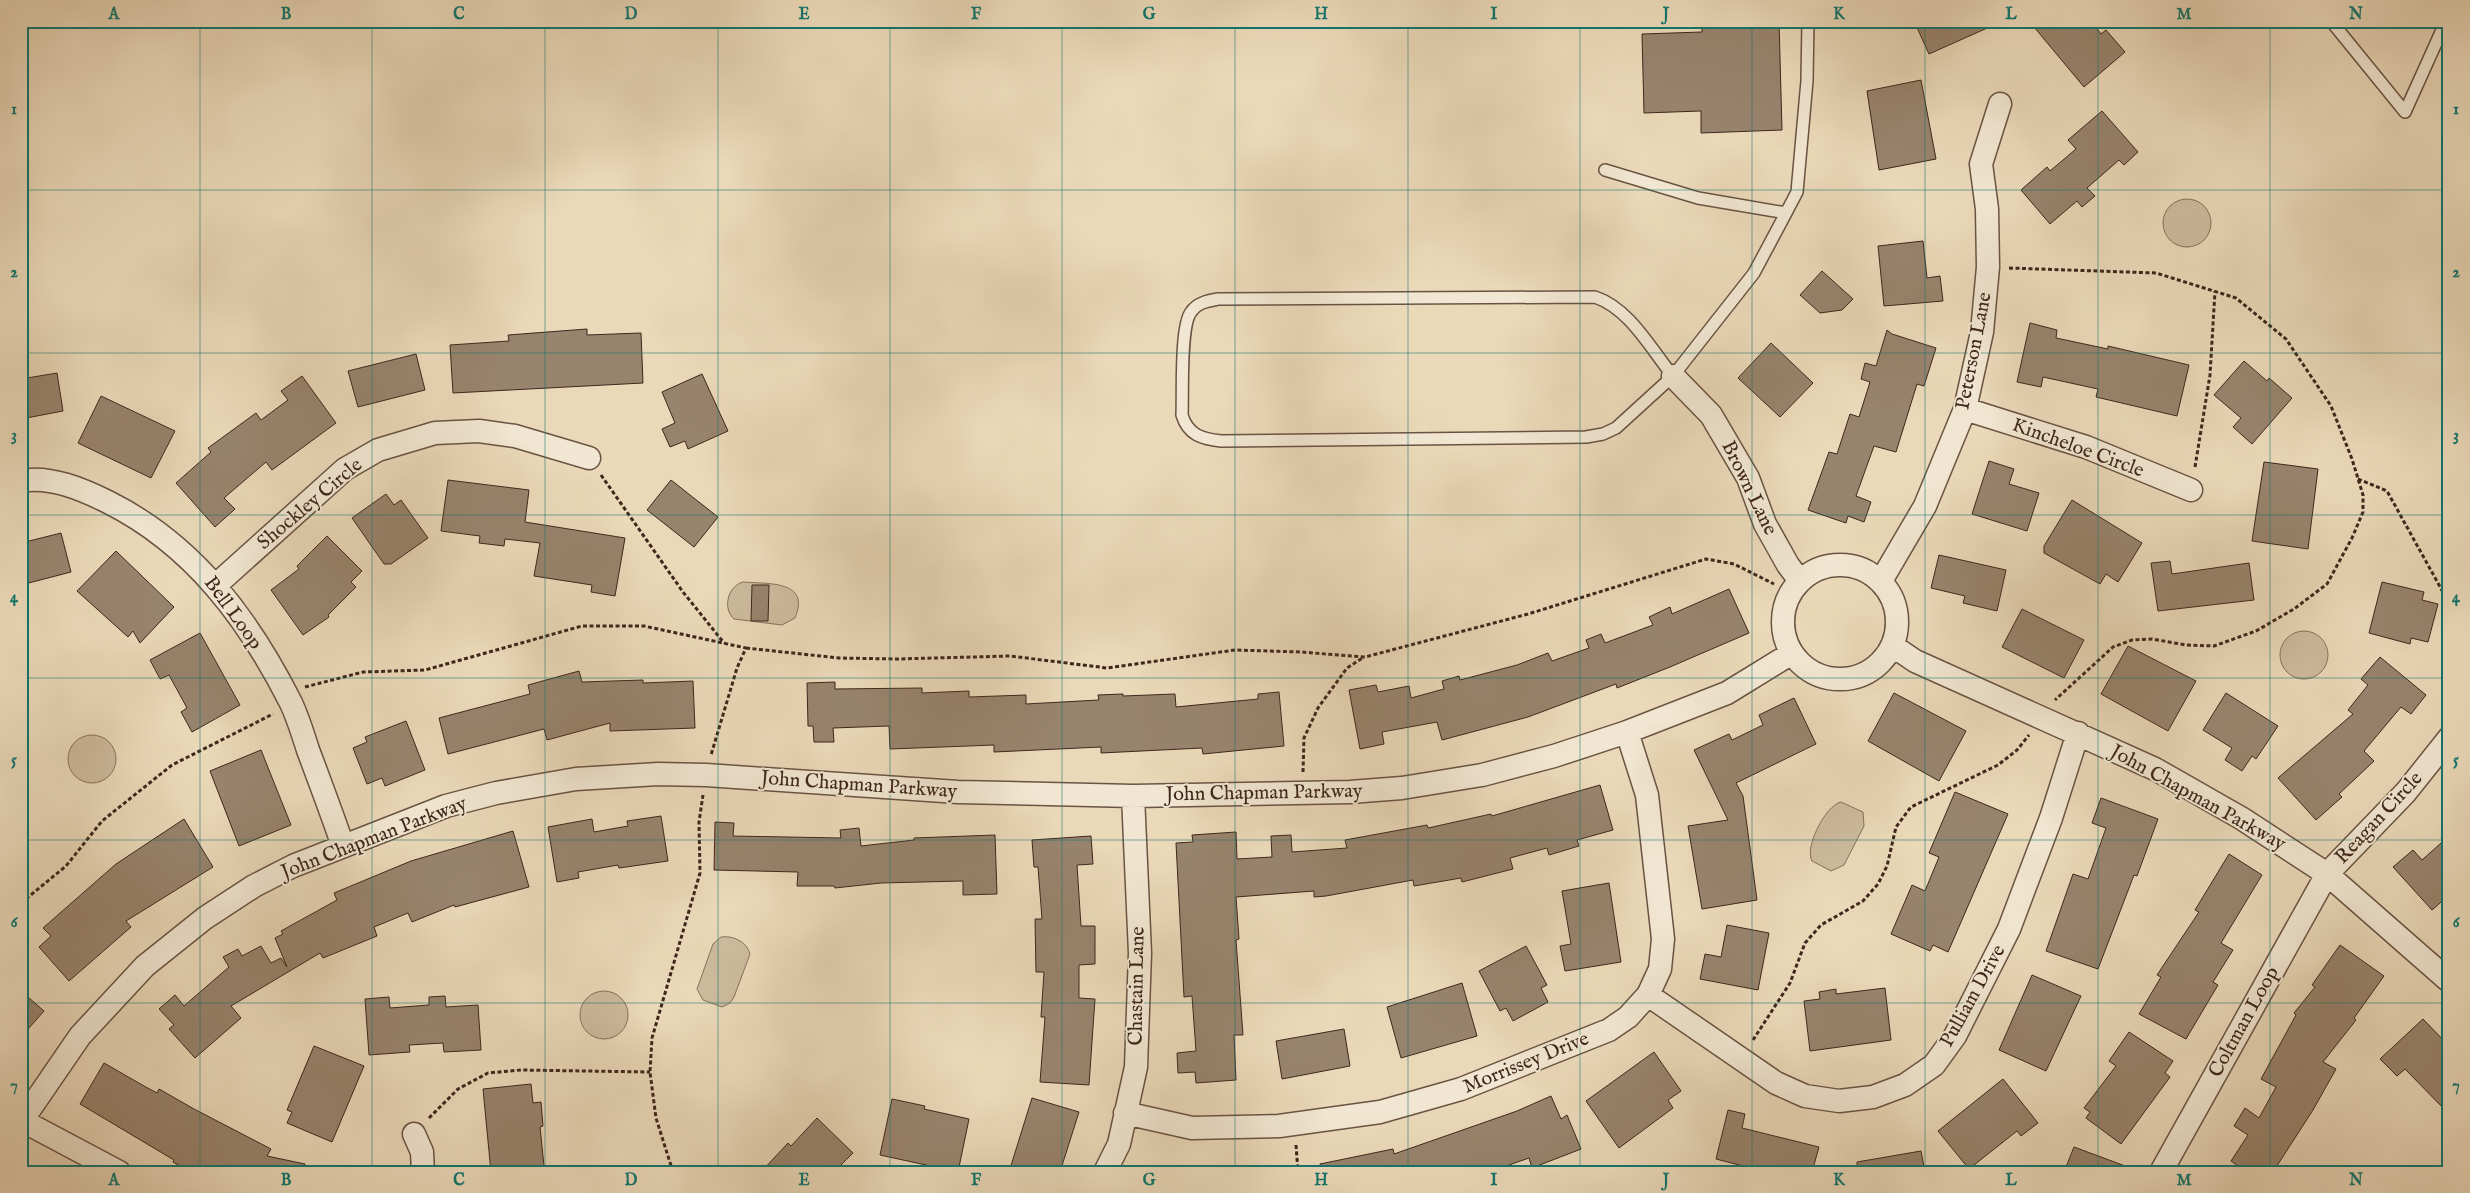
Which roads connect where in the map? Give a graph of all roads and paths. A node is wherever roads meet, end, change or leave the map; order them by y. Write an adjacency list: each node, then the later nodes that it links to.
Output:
1 (1808, 21): 6 (lane)
2 (2331, 21): 3 (lane)
3 (2446, 21)
4 (2000, 104): 7 (street, Peterson Lane)
5 (1605, 170): 6 (lane)
6 (1786, 213): 9 (lane)
7 (1988, 267): 8 (path); 10 (street, Peterson Lane)
8 (2214, 291): 12 (path); 14 (path)
9 (1673, 376): 9 (lane); 17 (street, Brown Lane)
10 (1965, 409): 14 (street, Kincheloe Circle); 15 (street, Peterson Lane)
11 (589, 458): 16 (street, Shockley Circle); 19 (path)
12 (2358, 478): 18 (path); 24 (path)
13 (21, 481): 16 (street, Bell Loop)
14 (2191, 490)
15 (1881, 581): 17 (street); 20 (street)
16 (216, 585): 25 (street, Bell Loop)
17 (1795, 587): 22 (street); 23 (path)
18 (2449, 603)
19 (724, 644)
20 (1893, 646): 22 (street); 26 (street, John Chapman Parkway)
21 (746, 648): 23 (path)
22 (1792, 653): 27 (street, John Chapman Parkway)
23 (1364, 657): 29 (path)
24 (2056, 700)
25 (292, 705): 31 (street, Bell Loop); 33 (path)
26 (2069, 729): 32 (street, John Chapman Parkway); 36 (path); 36 (street, Pulliam Drive)
27 (1627, 732): 29 (street, John Chapman Parkway); 35 (street, Morrissey Drive)
28 (2449, 738): 32 (street, Reagan Circle)
29 (1302, 792): 30 (street, John Chapman Parkway)
30 (1134, 796): 31 (street, John Chapman Parkway); 38 (street, Chastain Lane)
31 (343, 846): 39 (street, John Chapman Parkway)
32 (2327, 874): 34 (street, John Chapman Parkway); 46 (street, Coltman Loop)
33 (21, 903)
34 (2449, 981)
35 (1648, 995): 36 (street, Pulliam Drive); 40 (street, Morrissey Drive)
36 (1741, 1059)
37 (650, 1072): 41 (path)
38 (1125, 1113): 40 (street, Morrissey Drive); 44 (street, Chastain Lane)
39 (22, 1121): 42 (street)
40 (1294, 1125): 45 (path)
41 (414, 1134): 43 (street)
42 (119, 1172)
43 (423, 1172)
44 (1105, 1172)
45 (1298, 1172)
46 (2161, 1172)

